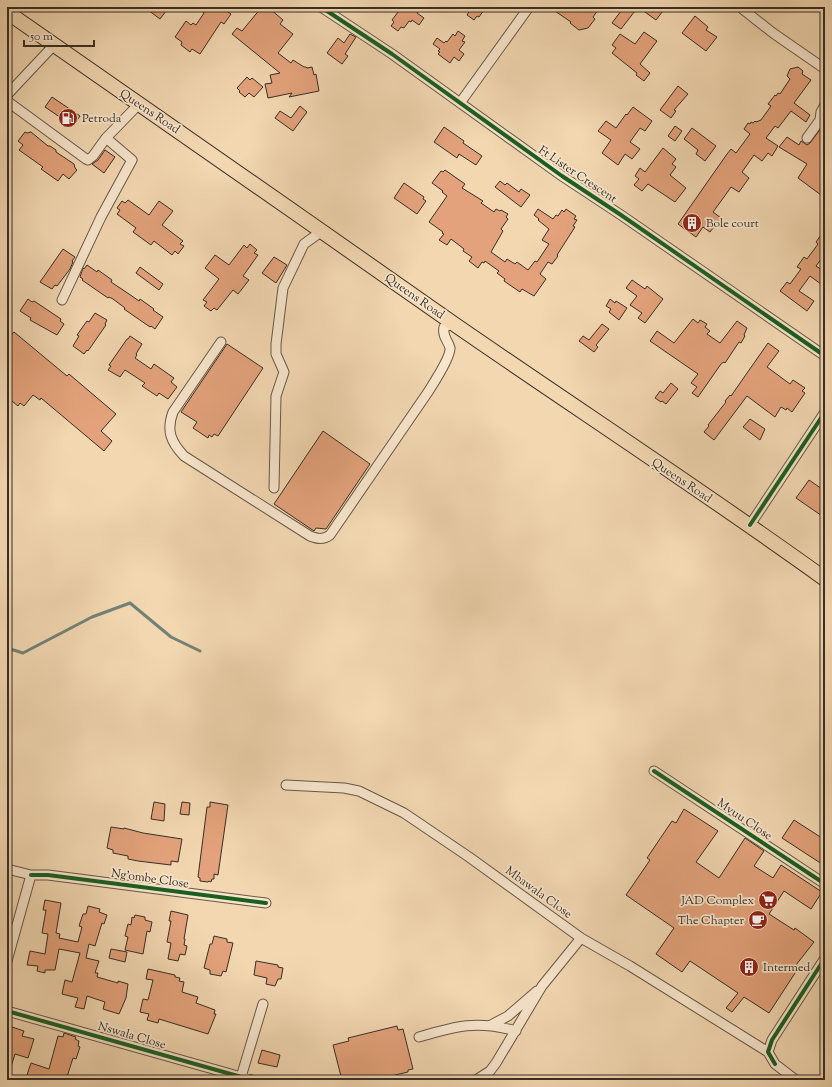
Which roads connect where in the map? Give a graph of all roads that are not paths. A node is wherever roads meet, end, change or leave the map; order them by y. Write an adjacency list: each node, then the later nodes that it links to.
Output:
1 (321, 7): 9 (street, Ft Lister Crescent)
2 (529, 7): 9 (street)
3 (740, 7): 6 (street)
4 (7, 12): 5 (highway, Queens Road)
5 (54, 45): 7 (street); 10 (highway, Queens Road)
6 (825, 69)
7 (7, 95)
8 (7, 102): 12 (street)
9 (460, 103): 18 (street, Ft Lister Crescent)
10 (139, 104): 12 (street); 14 (highway, Queens Road)
11 (825, 105): 13 (street)
12 (106, 138): 15 (street)
13 (807, 138)
14 (322, 231): 16 (highway, Queens Road); 20 (street)
15 (62, 300)
16 (454, 324): 17 (street); 21 (highway, Queens Road)
17 (221, 342)
18 (825, 356)
19 (825, 412): 21 (street)
20 (274, 488)
21 (750, 525): 22 (highway, Queens Road)
22 (825, 579)
23 (654, 771): 27 (street, Mvuu Close)
24 (286, 785): 29 (street, Mbawala Close)
25 (7, 869): 26 (street, Ng'ombe Close)
26 (31, 875): 28 (street, Ng'ombe Close); 31 (street)
27 (825, 884)
28 (266, 903)
29 (581, 938): 32 (street); 38 (street, Mbawala Close)
30 (825, 958): 38 (street)
31 (7, 961)
32 (542, 986): 35 (street); 36 (street)
33 (263, 1004): 39 (street)
34 (7, 1011): 39 (street, Nswala Close)
35 (491, 1025): 36 (street); 37 (street)
36 (516, 1031): 41 (street)
37 (419, 1037)
38 (768, 1052): 42 (street)
39 (241, 1076): 40 (street, Nswala Close)
40 (252, 1080)
41 (476, 1080)
42 (796, 1080)

